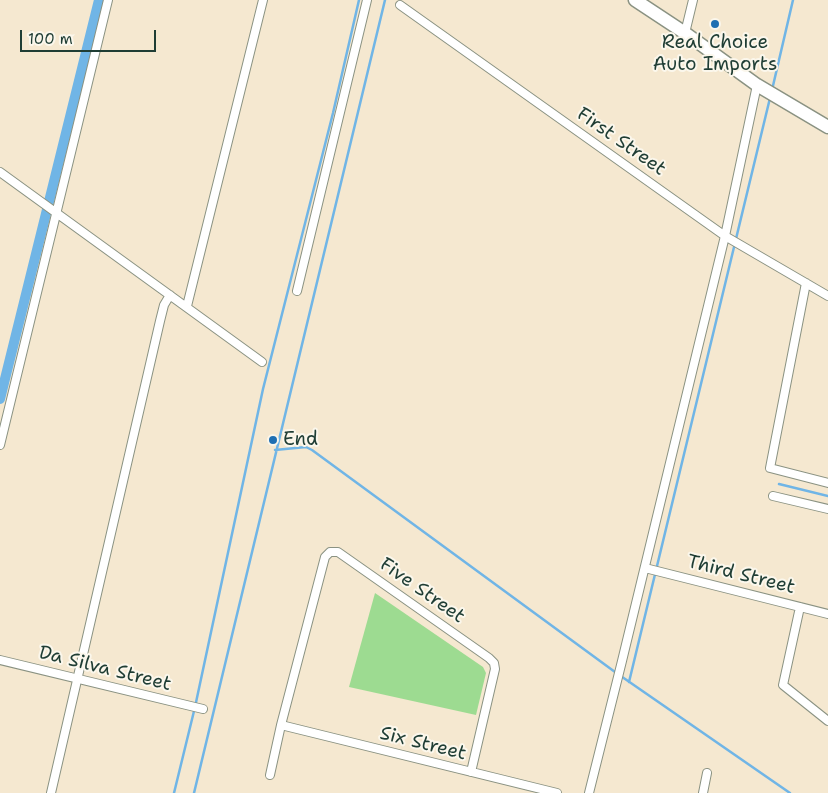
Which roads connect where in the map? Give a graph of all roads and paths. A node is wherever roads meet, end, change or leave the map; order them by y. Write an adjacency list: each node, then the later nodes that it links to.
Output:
1 (108, 0): 11 (street)
2 (263, 0): 17 (street)
3 (367, 0): 14 (street)
4 (635, 0): 7 (main road)
5 (693, 0): 7 (street)
6 (400, 5): 12 (street, First Street)
7 (685, 33): 8 (main road)
8 (757, 85): 9 (main road); 12 (street)
9 (828, 127)
10 (0, 172): 11 (street)
11 (57, 214): 15 (street); 19 (street)
12 (725, 236): 13 (street, First Street); 23 (street)
13 (806, 283): 16 (street, First Street); 20 (street)
14 (297, 291)
15 (170, 295): 17 (street); 27 (street)
16 (828, 296)
17 (187, 306): 18 (street)
18 (262, 362)
19 (0, 445)
20 (828, 483)
21 (774, 496): 22 (street)
22 (828, 509)
23 (645, 568): 24 (street, Third Street); 36 (street)
24 (800, 607): 25 (street, Third Street); 29 (street)
25 (828, 614)
26 (0, 660): 27 (street, Da Silva Street)
27 (78, 679): 28 (street, Da Silva Street); 34 (street)
28 (203, 709)
29 (828, 721)
30 (281, 725): 31 (street, Six Street); 31 (street, Five Street); 33 (street)
31 (471, 772): 35 (street, Six Street)
32 (708, 773): 37 (street)
33 (270, 775)
34 (51, 793)
35 (557, 793)
36 (589, 793)
37 (703, 793)

